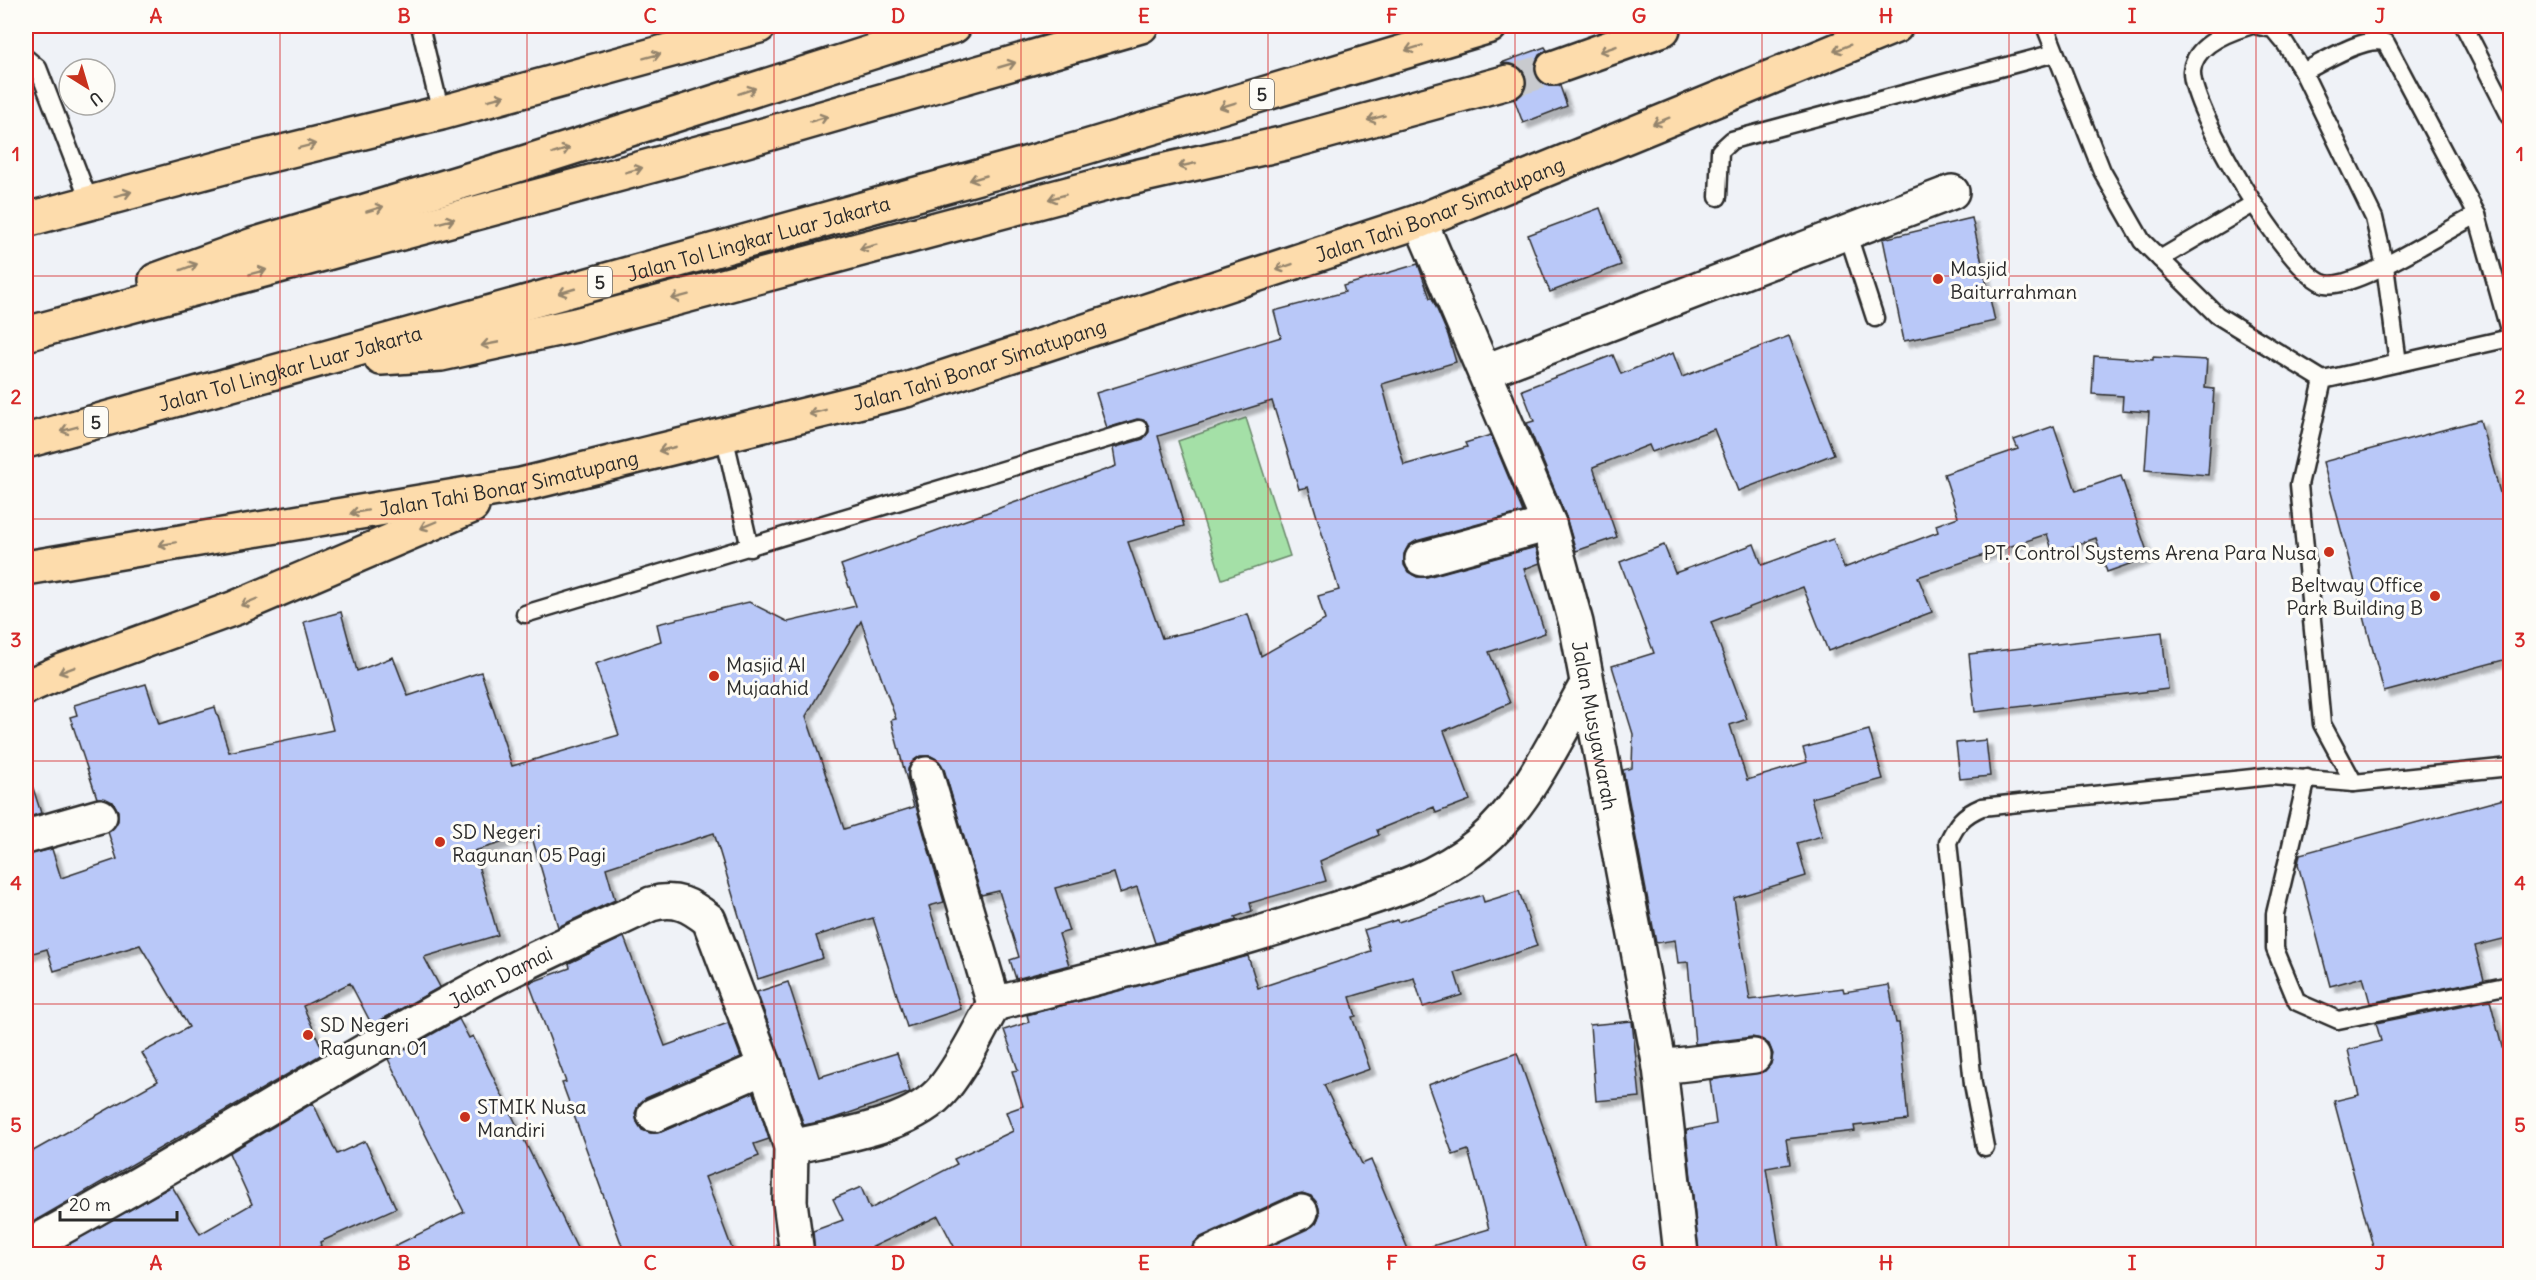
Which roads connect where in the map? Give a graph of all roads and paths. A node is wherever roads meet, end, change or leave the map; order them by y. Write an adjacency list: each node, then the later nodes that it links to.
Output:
1 (420, 26): 17 (lane)
2 (954, 26): 30 (highway, one-way to 2)
3 (1141, 26): 30 (highway, one-way to 3)
4 (1491, 26): 35 (highway, Jalan Tol Lingkar Luar Jakarta / 5, one-way to 35)
5 (1896, 26): 25 (highway, Jalan Tahi Bonar Simatupang, one-way to 25)
6 (2045, 26): 12 (lane)
7 (2249, 26): 22 (lane)
8 (2258, 26): 15 (lane)
9 (2464, 26): 18 (lane)
10 (747, 27): 17 (highway, one-way to 10)
11 (1663, 30): 14 (highway, one-way to 14)
12 (2055, 53): 20 (lane); 27 (lane)
13 (26, 58): 21 (lane)
14 (1553, 68)
15 (2303, 72): 23 (lane); 28 (lane)
16 (1508, 82): 35 (highway, one-way to 35)
17 (441, 113): 21 (highway, one-way to 17)
18 (2511, 116)
19 (1952, 192): 26 (street)
20 (1718, 197)
21 (90, 203): 24 (highway)
22 (2253, 204): 27 (lane); 28 (lane)
23 (2477, 215): 28 (lane); 31 (lane)
24 (26, 220)
25 (1420, 221): 36 (street, Jalan Musyawarah); 39 (highway, Jalan Tahi Bonar Simatupang, one-way to 39)
26 (1847, 232): 29 (lane); 36 (street)
27 (2160, 259): 37 (lane)
28 (2385, 266): 34 (lane)
29 (1875, 318)
30 (59, 325): 32 (highway)
31 (2511, 333)
32 (26, 334)
33 (2511, 338): 34 (lane)
34 (2398, 363): 37 (lane)
35 (304, 364): 40 (highway, Jalan Tol Lingkar Luar Jakarta / 5, one-way to 40)
36 (1486, 372): 42 (street, Jalan Musyawarah)
37 (2323, 380): 52 (lane)
38 (1139, 429): 43 (lane)
39 (724, 435): 41 (highway, Jalan Tahi Bonar Simatupang, one-way to 41); 43 (lane)
40 (26, 441)
41 (521, 485): 45 (highway, Jalan Tahi Bonar Simatupang, one-way to 45); 48 (highway, one-way to 48)
42 (1549, 524): 44 (street); 47 (street, Jalan Musyawarah)
43 (750, 548): 46 (lane)
44 (1422, 559)
45 (26, 568)
46 (525, 614)
47 (1586, 686): 56 (street); 59 (street, Jalan Musyawarah)
48 (26, 687)
49 (2511, 767): 52 (lane)
50 (926, 774): 56 (street)
51 (2307, 778): 52 (lane); 55 (lane); 62 (lane)
52 (2354, 783)
53 (100, 816): 54 (street)
54 (26, 837)
55 (2511, 985)
56 (994, 1004): 61 (street)
57 (1754, 1056): 59 (street)
58 (765, 1067): 60 (street); 61 (street, Jalan Damai); 64 (street, Jalan Damai)
59 (1660, 1067): 67 (street, Jalan Musyawarah)
60 (654, 1115)
61 (791, 1147): 65 (street, Jalan Damai)
62 (1985, 1147)
63 (1301, 1212): 66 (street)
64 (26, 1247)
65 (797, 1254)
66 (1209, 1254)
67 (1681, 1254)

